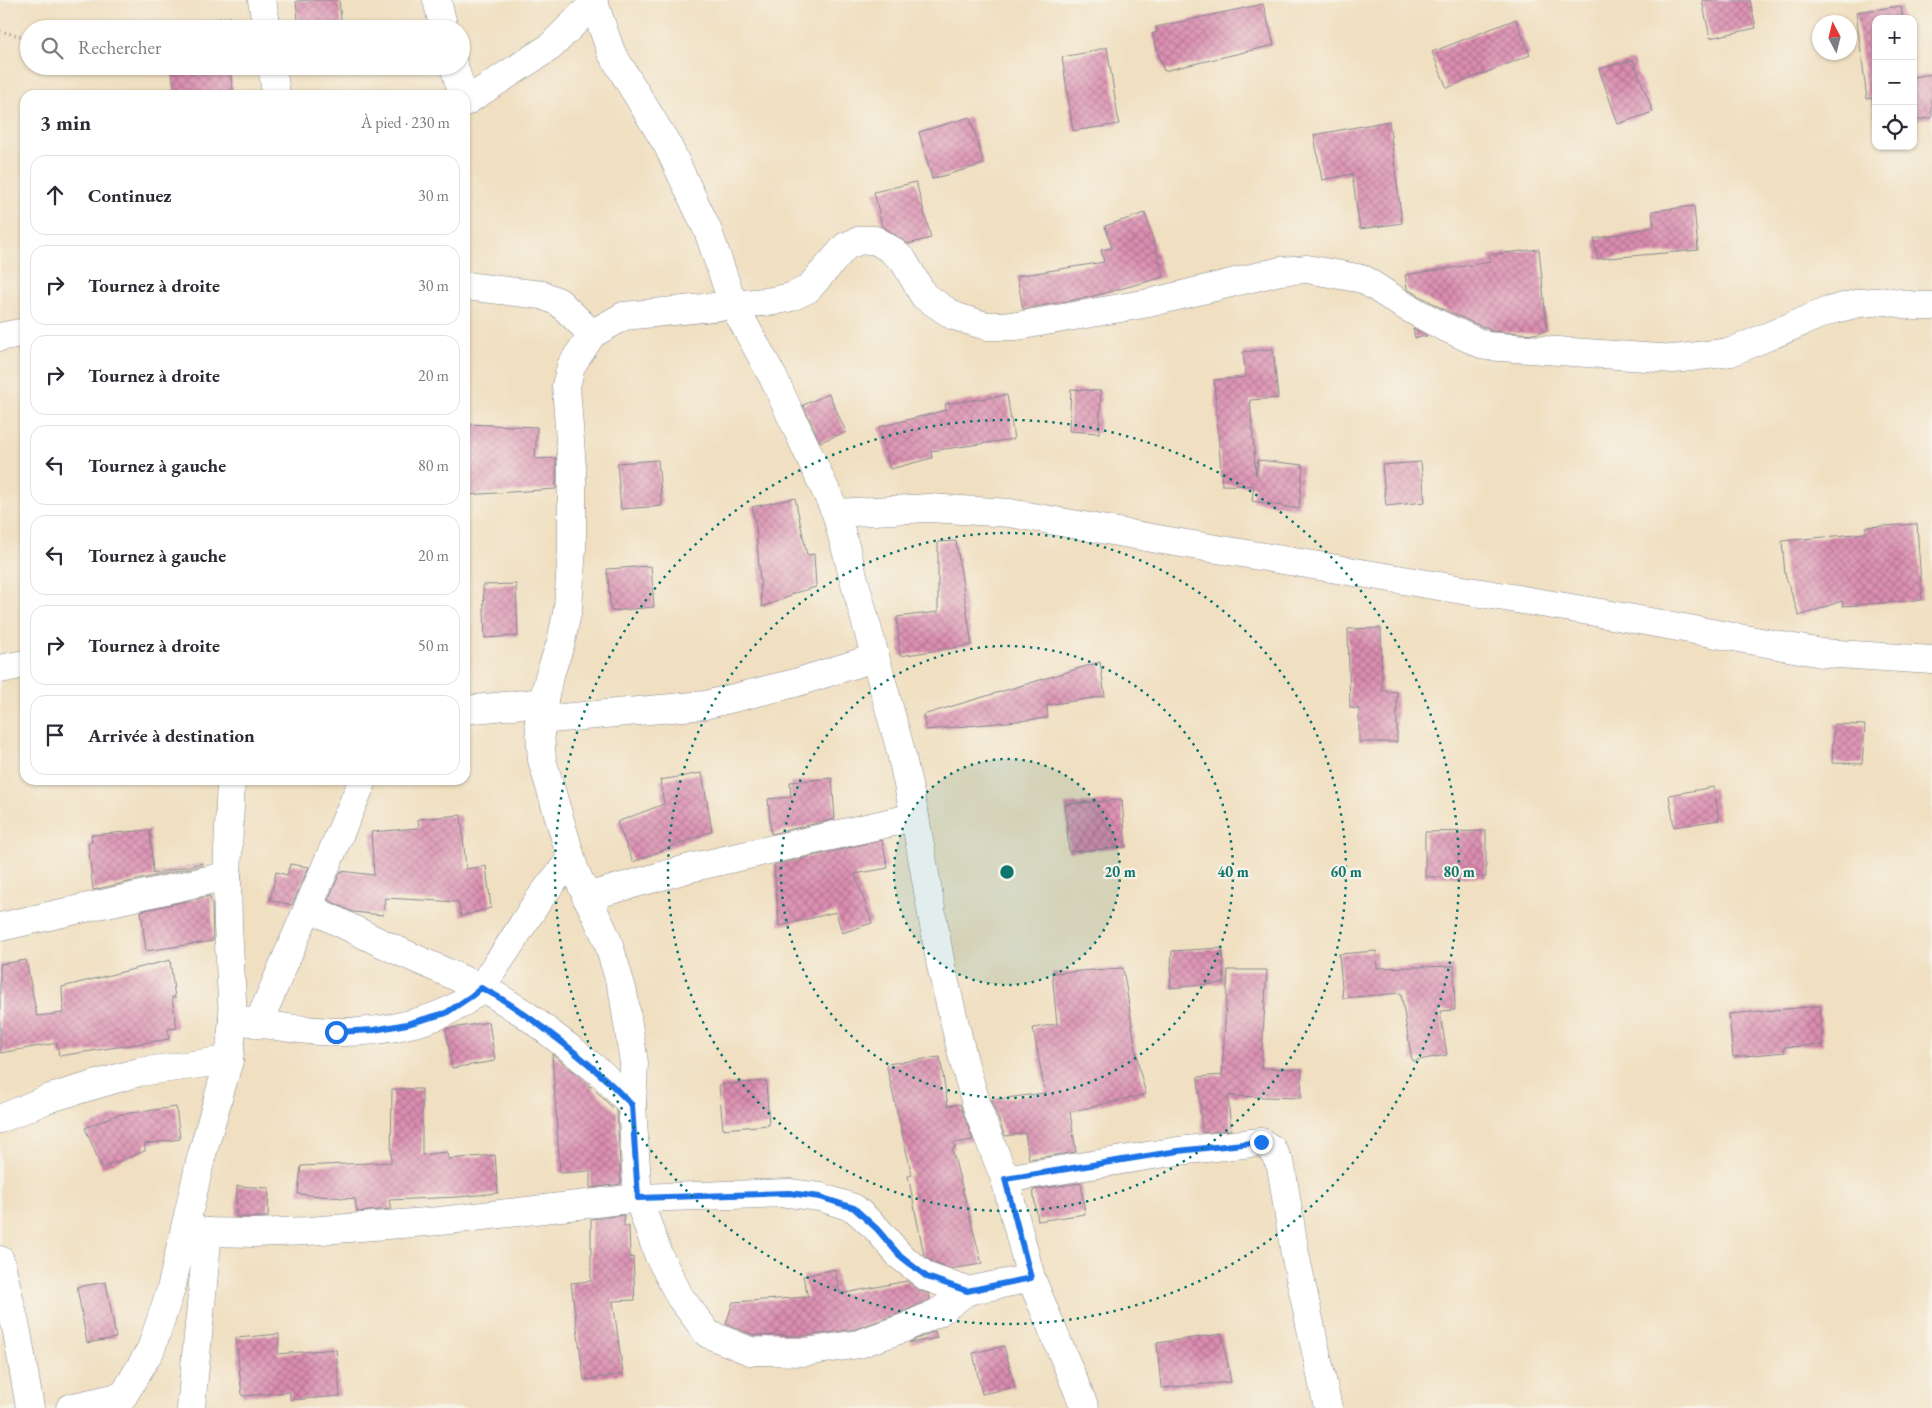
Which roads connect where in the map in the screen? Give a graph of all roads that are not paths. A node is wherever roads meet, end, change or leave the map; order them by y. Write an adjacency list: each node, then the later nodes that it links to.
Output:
1 (437, 0): 3 (street)
2 (593, 2): 8 (street); 10 (street)
3 (442, 20)
4 (273, 75): 6 (street)
5 (457, 75): 7 (street)
6 (275, 90)
7 (461, 90)
8 (470, 98)
9 (470, 287): 13 (street)
10 (733, 304): 11 (street); 13 (street); 15 (street)
11 (1932, 306)
12 (20, 333): 14 (street)
13 (592, 334): 21 (street)
14 (0, 338)
15 (836, 513): 16 (street); 17 (street)
16 (874, 658): 21 (street); 24 (street)
17 (1932, 660)
18 (20, 665): 19 (street)
19 (0, 669)
20 (470, 710): 21 (street)
21 (542, 711): 25 (street)
22 (231, 785): 26 (street)
23 (361, 785): 28 (street)
24 (915, 817): 27 (street); 35 (street)
25 (571, 859): 27 (street); 30 (street)
26 (227, 876): 29 (street); 31 (street)
27 (586, 897): 33 (street)
28 (308, 907): 30 (street); 31 (street)
29 (0, 927)
30 (481, 988): 31 (street); 33 (street)
31 (246, 1022): 32 (street)
32 (229, 1060): 34 (street); 37 (street)
33 (632, 1105): 36 (street)
34 (0, 1119)
35 (1005, 1179): 39 (street); 46 (street)
36 (638, 1198): 37 (street); 40 (street); 40 (street)
37 (197, 1230): 41 (street); 44 (street)
38 (0, 1260): 42 (street)
39 (1031, 1278): 40 (street); 45 (street)
40 (967, 1291)
41 (120, 1402): 43 (street)
42 (30, 1408)
43 (70, 1408)
44 (191, 1408)
45 (1085, 1408)
46 (1328, 1408)

